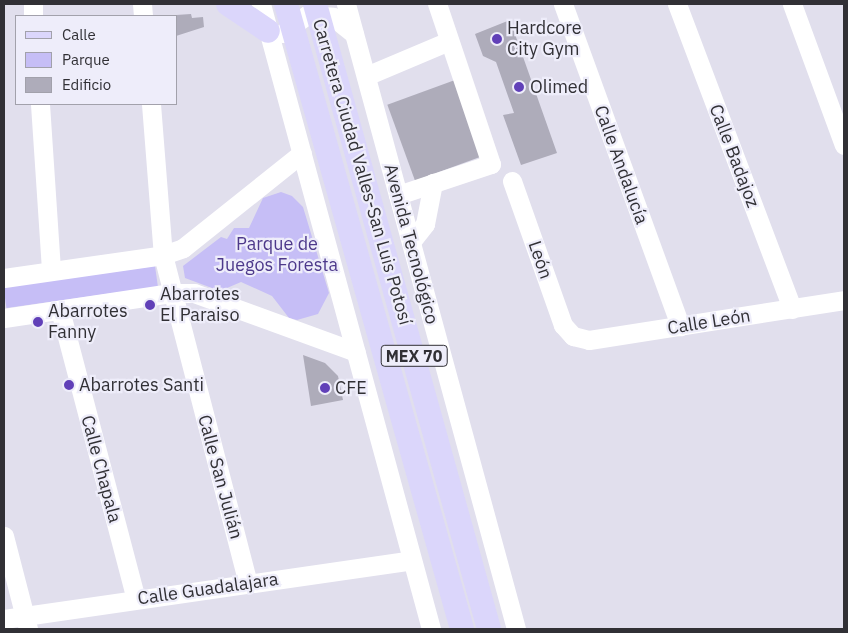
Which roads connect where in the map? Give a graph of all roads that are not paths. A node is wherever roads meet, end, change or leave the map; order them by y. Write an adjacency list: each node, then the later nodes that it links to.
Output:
1 (228, 4): 10 (main road)
2 (261, 4): 10 (street)
3 (286, 4): 41 (main road, MEX 70)
4 (315, 4): 42 (main road, Carretera Ciudad Valles-San Luis Potosí / MEX 70)
5 (346, 4): 11 (street, Avenida Tecnológico)
6 (437, 4): 12 (street)
7 (563, 4): 31 (street, Calle Andalucía)
8 (677, 4): 28 (street, Calle Badajoz)
9 (792, 4): 17 (street)
10 (268, 30): 13 (street)
11 (354, 34): 13 (street); 14 (street, Avenida Tecnológico)
12 (449, 41): 14 (street); 20 (street)
13 (275, 55): 18 (street)
14 (366, 76): 21 (street, Avenida Tecnológico)
15 (40, 105): 24 (street)
16 (150, 105): 23 (street, Calle San Julián)
17 (844, 145)
18 (302, 153): 23 (street); 33 (street)
19 (512, 181): 32 (street, León)
20 (434, 183): 21 (street); 22 (street)
21 (398, 195): 22 (street, Avenida Tecnológico)
22 (411, 242): 43 (street, Avenida Tecnológico)
23 (163, 255): 24 (street); 26 (street, Calle San Julián)
24 (52, 271): 25 (street)
25 (4, 278)
26 (171, 293): 29 (street); 33 (street); 36 (street, Calle San Julián)
27 (844, 300): 28 (street, Calle León)
28 (792, 309): 31 (street, Calle León)
29 (60, 310): 30 (street); 37 (street, Calle Chapala)
30 (4, 318)
31 (680, 326): 32 (street, Calle León)
32 (570, 342)
33 (356, 352): 35 (street)
34 (4, 536): 39 (street)
35 (412, 560): 36 (street, Calle Guadalajara); 40 (street)
36 (248, 584): 37 (street, Calle Guadalajara)
37 (136, 599): 39 (street, Calle Guadalajara)
38 (4, 619): 39 (street, Calle Guadalajara)
39 (26, 622)
40 (431, 629)
41 (462, 629)
42 (489, 629)
43 (516, 629)

